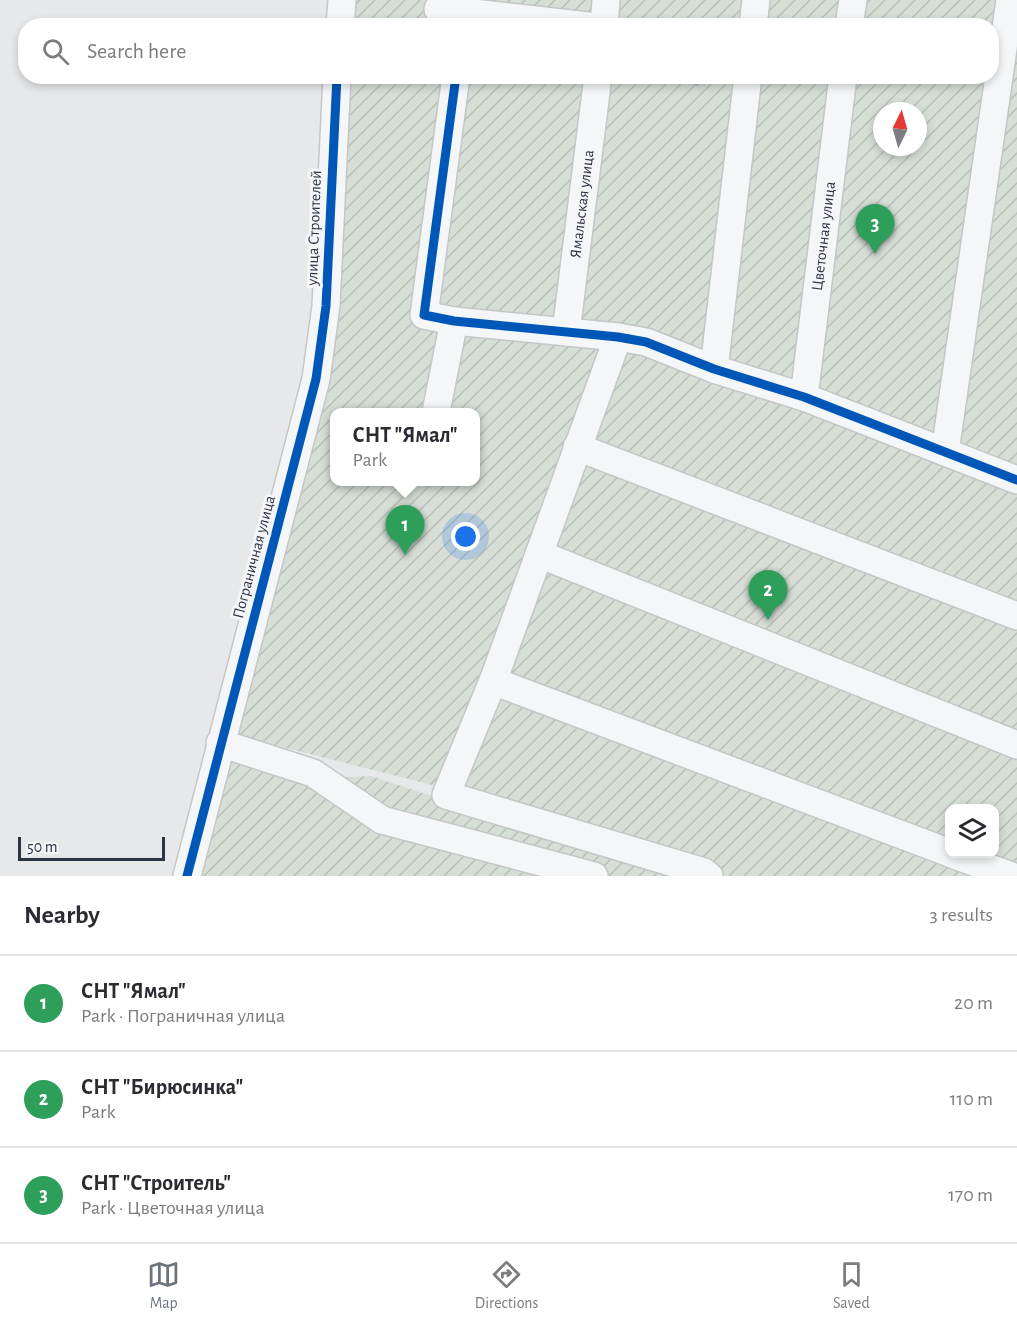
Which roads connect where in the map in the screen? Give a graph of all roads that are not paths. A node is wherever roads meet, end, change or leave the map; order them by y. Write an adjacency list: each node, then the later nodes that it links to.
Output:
1 (342, 0): 8 (street)
2 (606, 0): 10 (street)
3 (756, 0): 11 (street)
4 (853, 0): 12 (street)
5 (1010, 0): 13 (street)
6 (438, 9): 7 (street)
7 (465, 12): 9 (street)
8 (341, 18)
9 (518, 18)
10 (605, 18)
11 (754, 18)
12 (850, 18)
13 (999, 76)
14 (337, 84): 24 (street, улица Строителей)
15 (455, 84): 20 (street)
16 (597, 84): 21 (street, Ямальская улица)
17 (747, 84): 23 (street)
18 (842, 84): 25 (street, Цветочная улица)
19 (998, 84): 28 (street)
20 (454, 321): 21 (street); 26 (street)
21 (566, 332): 22 (street)
22 (618, 337): 23 (street); 27 (street)
23 (714, 369): 25 (street)
24 (316, 379): 33 (street, Пограничная улица)
25 (804, 397): 28 (street)
26 (437, 408)
27 (578, 447): 30 (street); 31 (street)
28 (945, 452): 29 (street)
29 (1017, 480)
30 (539, 554): 32 (street); 34 (street)
31 (1017, 616)
32 (493, 681): 35 (street); 39 (street)
33 (220, 743): 37 (street, Пограничная улица); 38 (street)
34 (1017, 745)
35 (945, 851)
36 (963, 858): 40 (street)
37 (187, 876)
38 (594, 876)
39 (709, 876)
40 (1011, 876)

